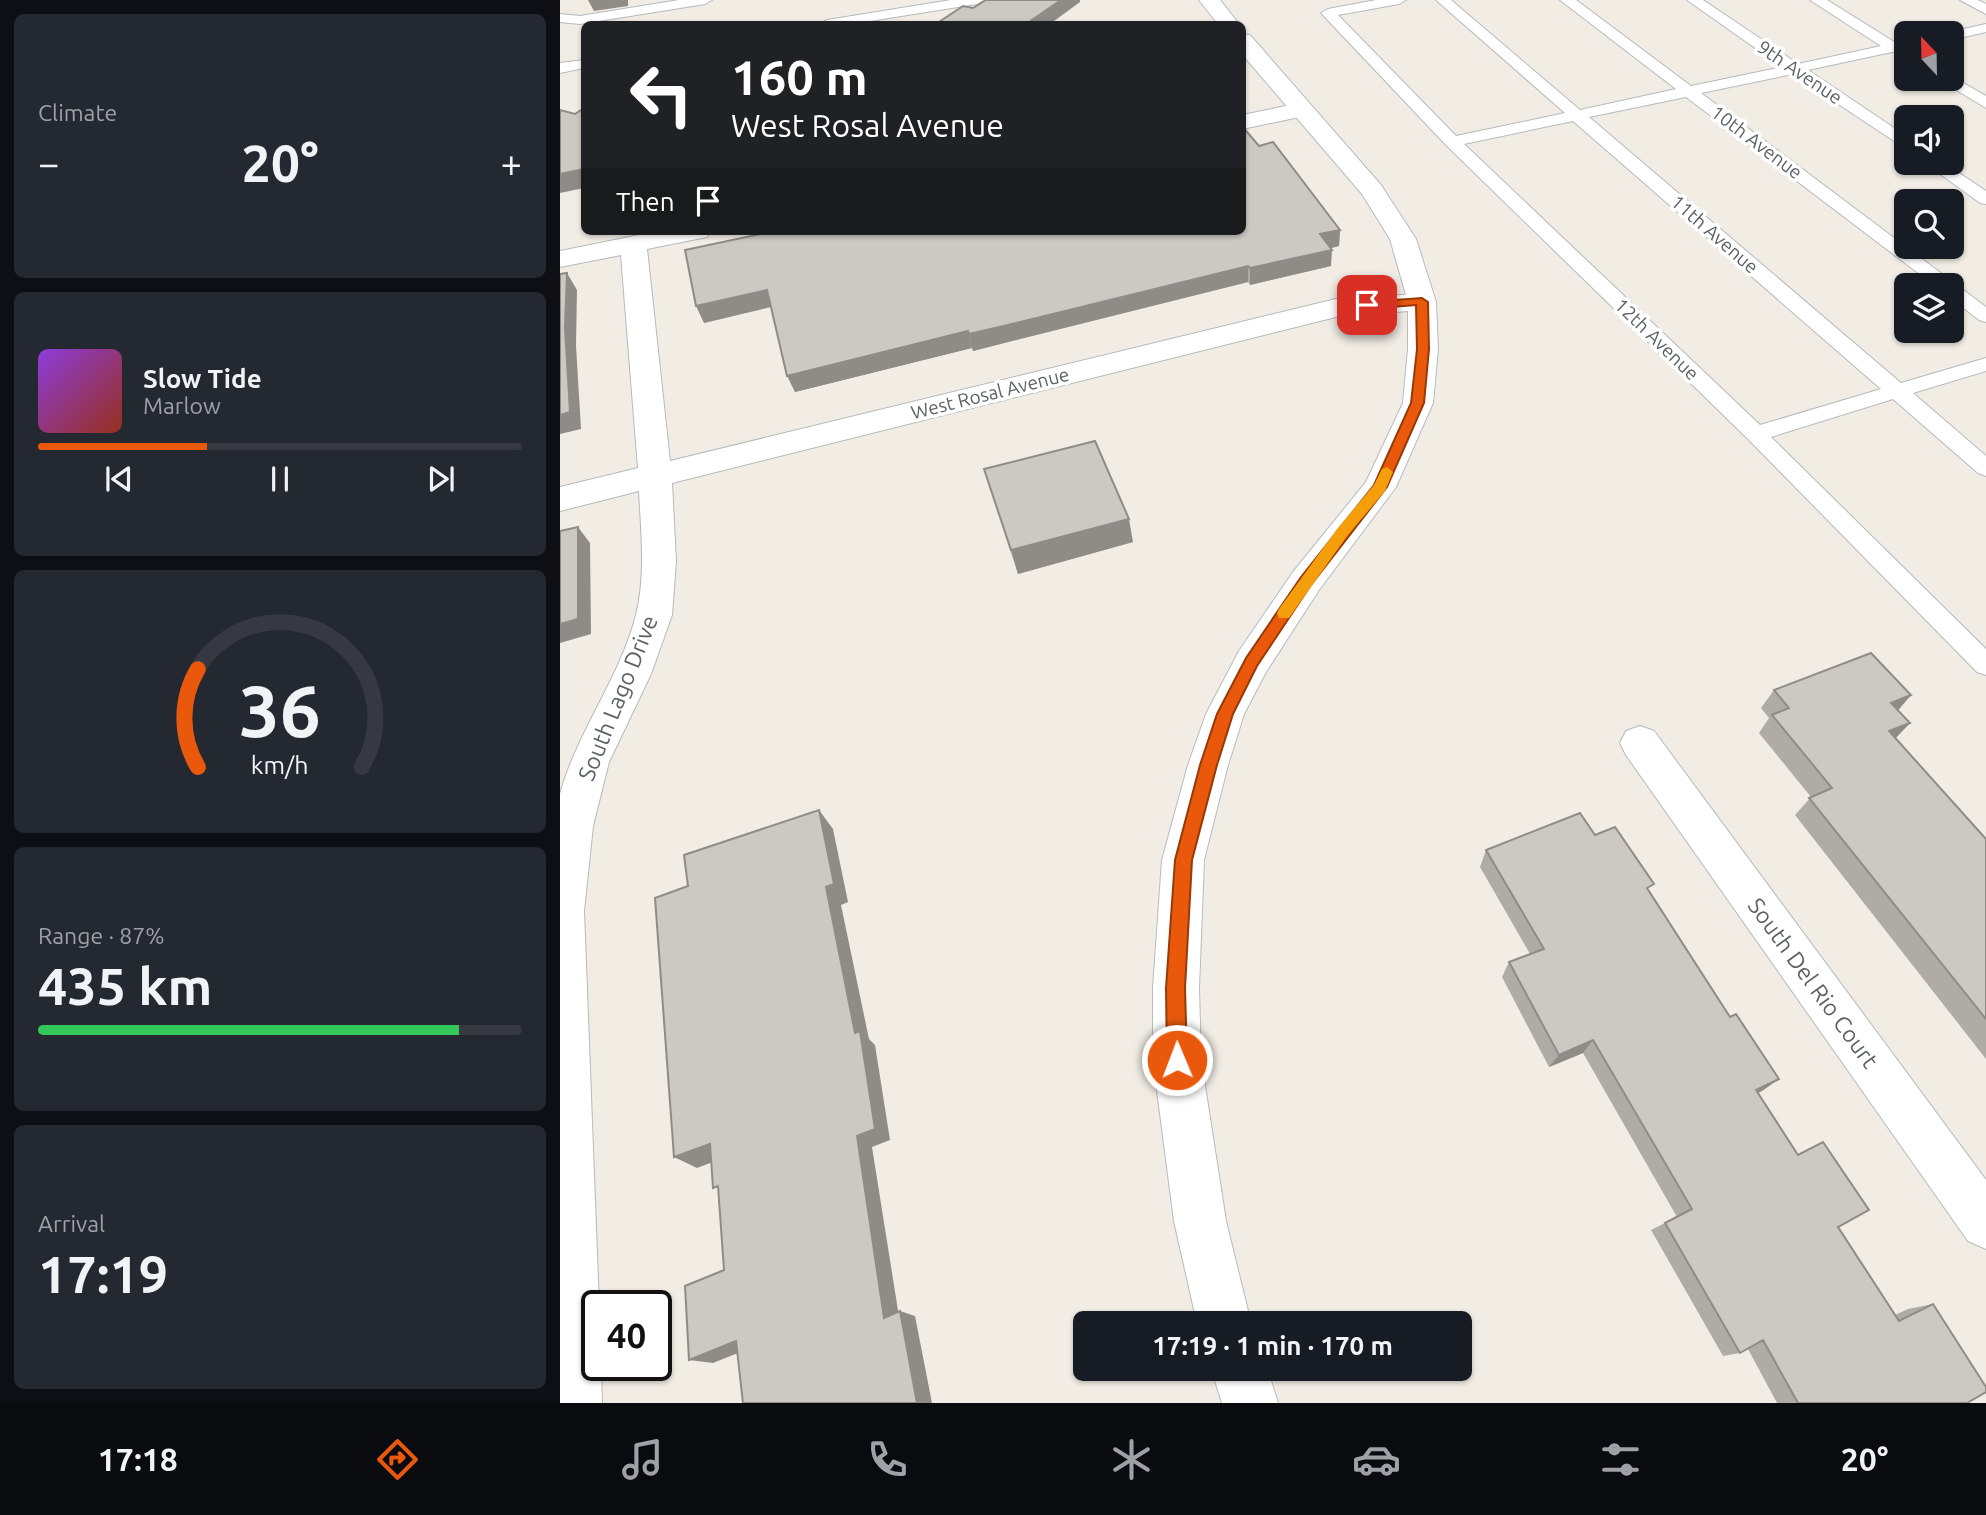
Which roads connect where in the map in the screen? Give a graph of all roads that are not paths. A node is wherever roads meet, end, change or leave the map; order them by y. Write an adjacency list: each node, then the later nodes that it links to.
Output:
1 (705, 0): 11 (lane)
2 (976, 0): 12 (lane)
3 (1209, 0): 13 (street)
4 (1399, 0): 29 (lane, 12th Avenue)
5 (1443, 0): 26 (lane, 11th Avenue)
6 (1567, 0): 23 (lane, 10th Avenue)
7 (1694, 0): 21 (lane, 9th Avenue)
8 (1817, 0): 16 (lane)
9 (1967, 0): 10 (lane)
10 (1986, 10)
11 (560, 18)
12 (846, 21)
13 (1226, 21)
14 (1986, 28): 15 (lane)
15 (1964, 33)
16 (1894, 44)
17 (1246, 45): 25 (street)
18 (1894, 50): 21 (lane)
19 (581, 64): 20 (lane)
20 (560, 68)
21 (1795, 69): 23 (lane); 28 (lane, 9th Avenue)
22 (1964, 90): 24 (lane)
23 (1689, 92): 26 (lane); 35 (lane, 10th Avenue)
24 (1986, 103)
25 (1301, 110): 27 (street); 37 (street)
26 (1577, 116): 29 (lane); 40 (lane, 11th Avenue)
27 (1246, 121)
28 (1894, 137)
29 (1452, 142): 41 (lane, 12th Avenue)
30 (1951, 175): 31 (lane)
31 (1986, 199)
32 (678, 235): 33 (street)
33 (634, 244): 34 (street); 43 (street, South Lago Drive)
34 (560, 259)
35 (1930, 273)
36 (1964, 299): 38 (lane)
37 (1422, 302): 43 (street, West Rosal Avenue); 49 (street)
38 (1986, 316)
39 (1986, 363): 40 (lane)
40 (1899, 391): 41 (lane); 42 (lane, 11th Avenue)
41 (1756, 433): 45 (lane, 12th Avenue)
42 (1986, 468)
43 (655, 476): 44 (street, West Rosal Avenue); 47 (street, South Lago Drive)
44 (560, 499)
45 (1986, 665)
46 (1640, 743): 48 (street, South Del Rio Court)
47 (561, 911): 51 (street, South Lago Drive)
48 (1986, 1223)
49 (1221, 1311)
50 (1243, 1381): 52 (street)
51 (573, 1403)
52 (1250, 1403)

